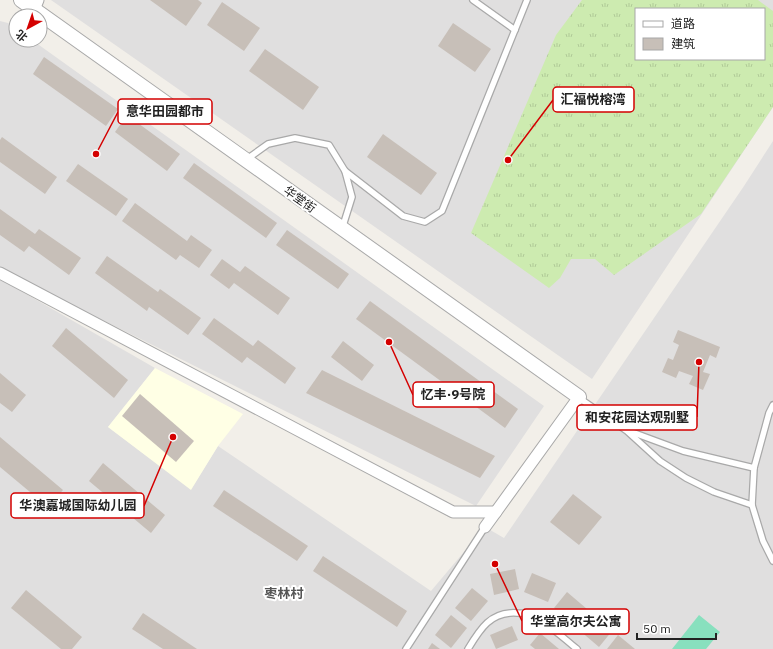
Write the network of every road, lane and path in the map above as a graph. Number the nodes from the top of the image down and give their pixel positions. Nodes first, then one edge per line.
1 (21, 0) edge
2 (473, 0) edge
3 (527, 0) edge
4 (36, 5) edge
5 (515, 30) junction
6 (246, 160) junction
7 (345, 171) junction
8 (342, 229) junction
9 (0, 273) edge
10 (579, 398) junction
11 (773, 405) edge
12 (627, 431) junction
13 (754, 468) junction
14 (752, 505) junction
15 (496, 512) junction
16 (485, 527) joint
17 (773, 561) edge
18 (406, 649) edge
19 (468, 649) edge
20 (577, 649) edge

1 - 4 street, 华堂街
2 - 5 lane
3 - 5 lane
4 - 6 street, 华堂街
5 - 7 lane
6 - 7 lane
6 - 8 street, 华堂街
7 - 8 lane
8 - 10 street, 华堂街
9 - 15 street
10 - 12 lane
10 - 15 street
11 - 13 lane
12 - 13 lane
12 - 14 lane
13 - 14 lane
14 - 17 lane
15 - 16 street
16 - 18 lane
19 - 20 lane

